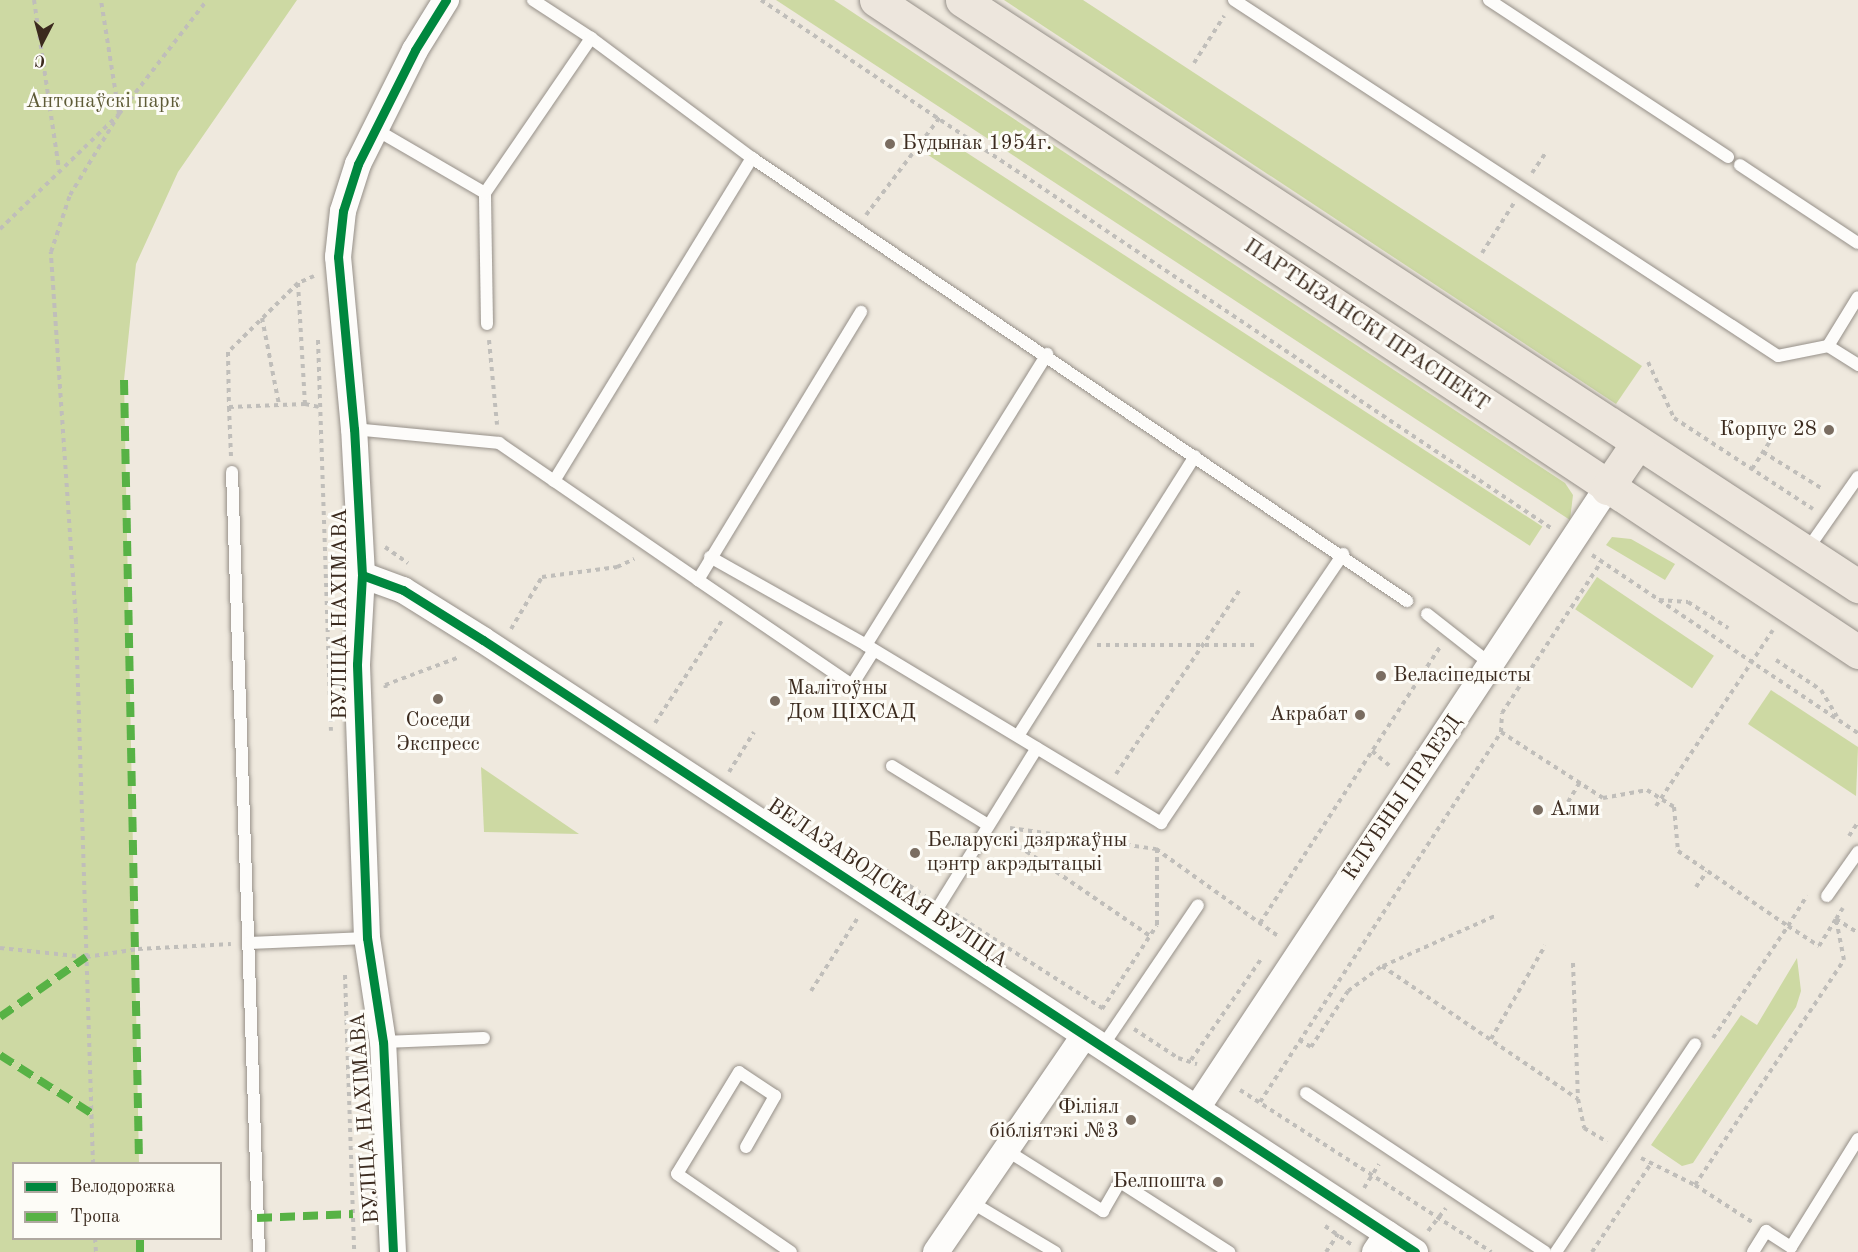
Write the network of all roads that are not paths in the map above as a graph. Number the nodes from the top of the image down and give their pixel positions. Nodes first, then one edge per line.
1 (446, 0) edge
2 (532, 0) edge
3 (876, 0) edge
4 (962, 0) edge
5 (1234, 0) edge
6 (1489, 0) edge
7 (591, 38) junction
8 (375, 129) junction
9 (1728, 157) dead end
10 (752, 158) junction
11 (1740, 165) dead end
12 (485, 193) junction
13 (1858, 243) edge
14 (1353, 258) junction
15 (1321, 296) junction
16 (1858, 297) edge
17 (861, 312) dead end
18 (487, 324) road end
19 (1828, 346) junction
20 (1047, 354) junction
21 (1858, 365) edge
22 (354, 429) junction
23 (1638, 442) junction
24 (1196, 456) junction
25 (232, 472) dead end
26 (1858, 477) edge
27 (554, 481) junction
28 (1607, 488) junction
29 (1806, 552) junction
30 (1343, 554) junction
31 (710, 557) junction
32 (362, 575) junction
33 (698, 580) junction
34 (1858, 586) edge
35 (1407, 601) dead end
36 (1427, 614) dead end
37 (870, 647) junction
38 (1858, 652) edge
39 (1492, 665) junction
40 (1018, 736) junction
41 (1037, 748) junction
42 (892, 766) dead end
43 (988, 825) junction
44 (1858, 852) edge
45 (1827, 896) dead end
46 (1198, 905) dead end
47 (924, 930) junction
48 (366, 938) junction
49 (249, 943) junction
50 (484, 1038) dead end
51 (1093, 1041) junction
52 (383, 1042) junction
53 (1695, 1044) dead end
54 (1306, 1093) dead end
55 (1197, 1108) junction
56 (1858, 1139) edge
57 (746, 1147) dead end
58 (1006, 1150) junction
59 (971, 1202) junction
60 (1381, 1243) edge
61 (259, 1252) edge
62 (393, 1252) edge
63 (791, 1252) edge
64 (936, 1252) edge
65 (1055, 1252) edge
66 (1229, 1252) edge
67 (1414, 1252) edge
68 (1545, 1252) edge
69 (1556, 1252) edge
70 (1753, 1252) edge

1 - 8 street, ВУЛІЦА НАХІМАВА
2 - 7 lane
3 - 15 main road, ПАРТЫЗАНСКІ ПРАСПЕКТ
4 - 14 main road
5 - 19 lane
6 - 9 lane
7 - 10 lane
7 - 12 lane
8 - 12 lane
8 - 22 street, ВУЛІЦА НАХІМАВА
10 - 20 lane
10 - 27 lane
11 - 13 lane
12 - 18 lane
14 - 15 main road
14 - 23 main road
15 - 28 main road, ПАРТЫЗАНСКІ ПРАСПЕКТ
16 - 19 lane
17 - 31 lane
19 - 21 lane
20 - 24 lane
20 - 37 lane
22 - 27 lane
22 - 32 street, ВУЛІЦА НАХІМАВА
23 - 28 main road
23 - 29 main road
24 - 30 lane
24 - 40 lane
25 - 49 lane
26 - 29 lane
27 - 33 lane
28 - 38 main road, ПАРТЫЗАНСКІ ПРАСПЕКТ
28 - 39 street, КЛУБНЫ ПРАЕЗД
29 - 34 main road
30 - 35 lane
30 - 41 lane
31 - 33 lane
31 - 37 lane
32 - 47 street, ВЕЛАЗАВОДСКАЯ ВУЛІЦА
32 - 48 street, ВУЛІЦА НАХІМАВА
33 - 37 lane
36 - 39 lane
37 - 40 lane
39 - 55 street, КЛУБНЫ ПРАЕЗД
40 - 41 lane
41 - 43 lane
42 - 43 lane
43 - 47 lane
44 - 45 lane
46 - 51 lane
47 - 51 street, ВЕЛАЗАВОДСКАЯ ВУЛІЦА
48 - 49 lane
48 - 52 street, ВУЛІЦА НАХІМАВА
49 - 61 lane
50 - 52 lane
51 - 55 street, ВЕЛАЗАВОДСКАЯ ВУЛІЦА
51 - 58 street
52 - 62 street, ВУЛІЦА НАХІМАВА
53 - 69 lane
54 - 68 lane
55 - 60 street, ВЕЛАЗАВОДСКАЯ ВУЛІЦА
56 - 70 lane
57 - 63 lane
58 - 59 street
58 - 66 lane
59 - 64 street
59 - 65 lane
60 - 67 street, ВЕЛАЗАВОДСКАЯ ВУЛІЦА

